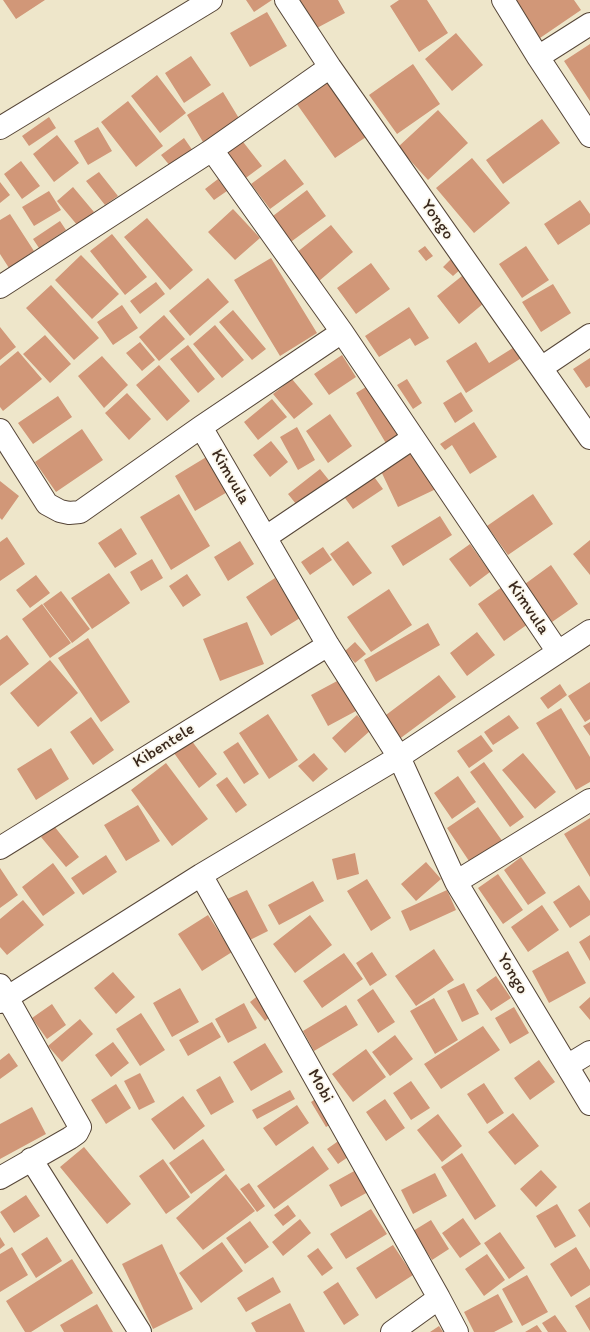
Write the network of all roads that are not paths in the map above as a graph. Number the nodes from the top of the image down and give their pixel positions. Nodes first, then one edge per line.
1 (211, 0) edge
2 (286, 0) edge
3 (504, 0) edge
4 (590, 24) edge
5 (538, 57) junction
6 (330, 67) junction
7 (0, 128) edge
8 (590, 136) edge
9 (212, 150) junction
10 (0, 287) edge
11 (342, 332) junction
12 (590, 335) edge
13 (541, 368) junction
14 (201, 427) junction
15 (0, 430) edge
16 (414, 438) junction
17 (590, 438) edge
18 (266, 537) junction
19 (590, 631) edge
20 (328, 644) junction
21 (558, 652) junction
22 (399, 758) junction
23 (590, 800) edge
24 (0, 848) edge
25 (201, 875) junction
26 (456, 882) junction
27 (3, 995) edge
28 (590, 1052) edge
29 (567, 1066) junction
30 (590, 1104) edge
31 (31, 1160) junction
32 (0, 1178) edge
33 (439, 1298) junction
34 (140, 1332) edge
35 (392, 1332) edge
36 (457, 1332) edge

1 - 7 street
2 - 6 street, Yongo
3 - 5 street
4 - 5 street
5 - 8 street
6 - 9 street
6 - 13 street, Yongo
9 - 10 street
9 - 11 street, Kimvula
11 - 14 street
11 - 16 street, Kimvula
12 - 13 street
13 - 17 street, Yongo
14 - 15 street
14 - 18 street, Kimvula
16 - 18 street
16 - 21 street, Kimvula
18 - 20 street, Kimvula
19 - 21 street
20 - 22 street, Kimvula
20 - 24 street, Kibentele
21 - 22 street
22 - 25 street
22 - 26 street, Yongo
23 - 26 street
25 - 27 street
25 - 33 street, Mobi
26 - 29 street, Yongo
27 - 31 street
28 - 29 street
29 - 30 street, Yongo
31 - 32 street
31 - 34 street
33 - 35 street
33 - 36 street, Mobi

